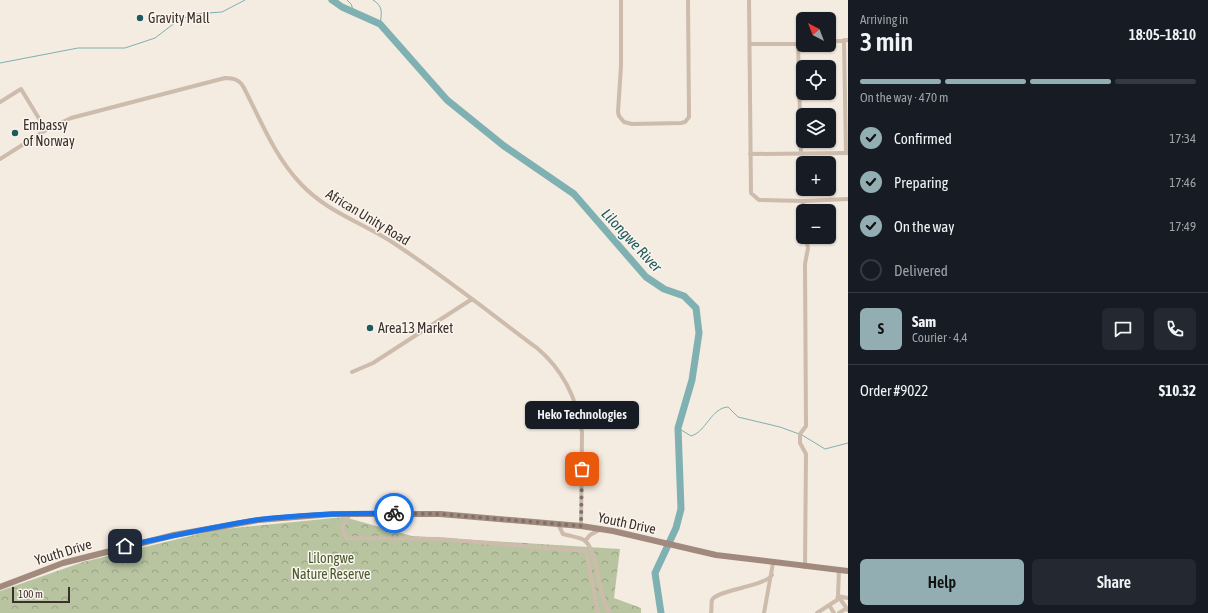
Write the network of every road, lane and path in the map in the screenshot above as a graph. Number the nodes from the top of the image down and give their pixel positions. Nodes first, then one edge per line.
1 (621, 0) edge
2 (688, 0) edge
3 (749, 0) edge
4 (846, 40) edge
5 (836, 41) edge
6 (750, 44) junction
7 (796, 44) edge
8 (801, 52) edge
9 (0, 102) edge
10 (46, 130) junction
11 (847, 153) edge
12 (750, 154) junction
13 (801, 154) junction
14 (0, 159) edge
15 (848, 199) edge
16 (803, 201) junction
17 (803, 204) edge
18 (809, 244) edge
19 (472, 299) junction
20 (352, 372) dead end
21 (350, 514) junction
22 (558, 524) junction
23 (581, 526) junction
24 (602, 529) junction
25 (586, 541) junction
26 (773, 563) junction
27 (805, 567) junction
28 (838, 570) junction
29 (848, 571) edge
30 (772, 575) junction
31 (0, 587) edge
32 (838, 596) junction
33 (848, 598) edge
34 (829, 605) junction
35 (848, 609) edge
36 (766, 612) edge
37 (598, 613) edge
38 (610, 613) edge
39 (711, 613) edge
40 (817, 613) edge
41 (834, 613) edge
42 (840, 613) edge

1 - 2 street
3 - 6 street
4 - 5 street
4 - 11 street
6 - 7 street
6 - 12 street
8 - 13 street
9 - 10 street
10 - 14 street, African Unity Road
10 - 19 street, African Unity Road
11 - 13 street
12 - 13 street
12 - 16 street
15 - 16 street
16 - 17 street
18 - 27 street
19 - 20 street
19 - 23 street, African Unity Road
21 - 22 street, Youth Drive
21 - 31 street, Youth Drive
21 - 37 street
22 - 23 street, Youth Drive
22 - 25 street
23 - 24 street, Youth Drive
24 - 25 street
24 - 26 street, Youth Drive
25 - 38 street
26 - 27 street, Youth Drive
26 - 30 street
27 - 28 street, Youth Drive
28 - 29 street, Youth Drive
28 - 32 street
30 - 36 street
30 - 39 street
32 - 33 street
32 - 34 street
32 - 35 street
34 - 40 street
34 - 41 street
35 - 42 street

